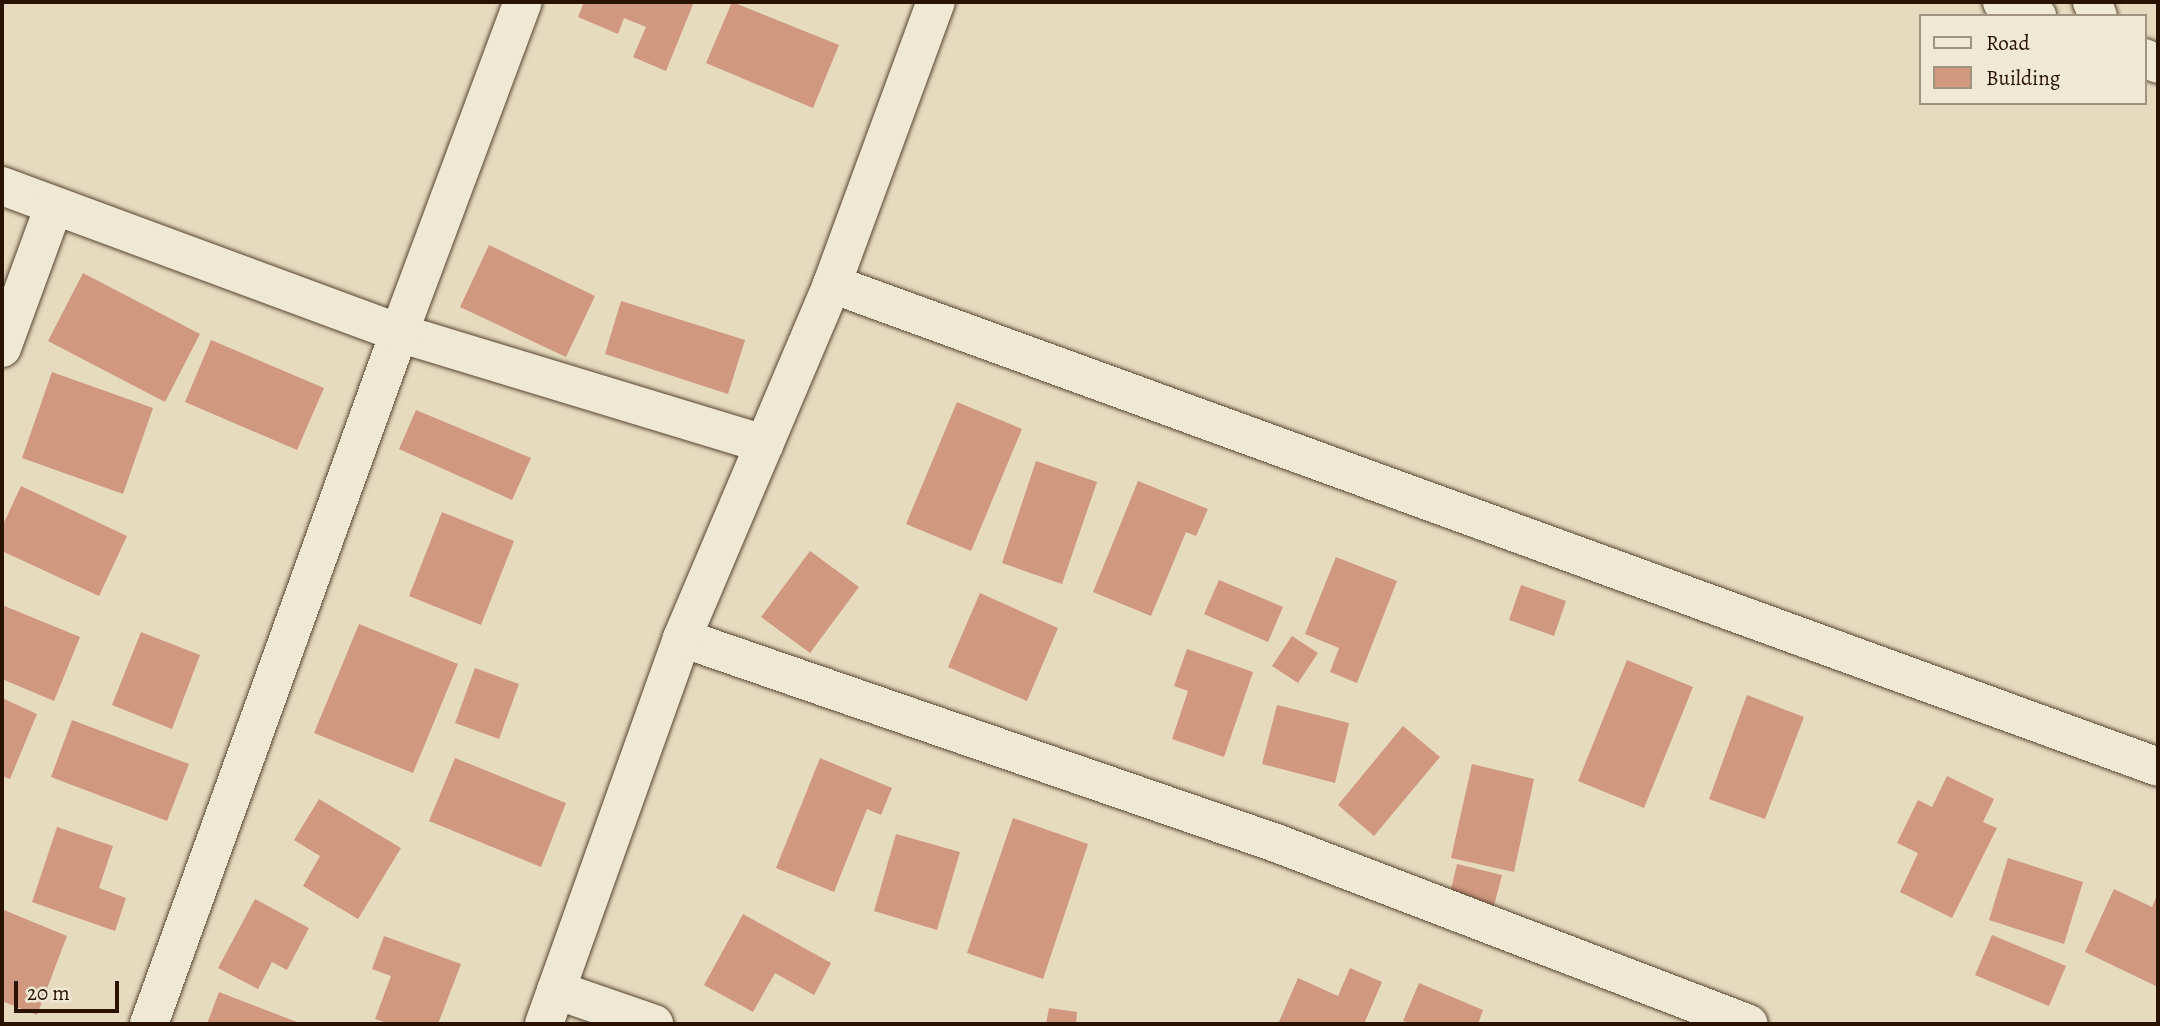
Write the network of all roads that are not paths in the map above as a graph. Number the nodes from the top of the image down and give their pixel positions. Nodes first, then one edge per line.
1 (523, 2) edge
2 (936, 2) edge
3 (2002, 2) edge
4 (2032, 14) edge
5 (2, 187) edge
6 (54, 206) junction
7 (832, 284) junction
8 (399, 332) junction
9 (2, 348) edge
10 (764, 444) junction
11 (682, 638) junction
12 (2158, 767) edge
13 (550, 1007) edge
14 (149, 1024) edge
15 (654, 1024) edge
16 (1749, 1024) edge

1 - 8 street
2 - 7 street
3 - 4 street
5 - 6 street
6 - 8 street
6 - 9 street
7 - 10 street
7 - 12 street
8 - 10 street
8 - 14 street
10 - 11 street
11 - 13 street
11 - 16 street
13 - 15 street

